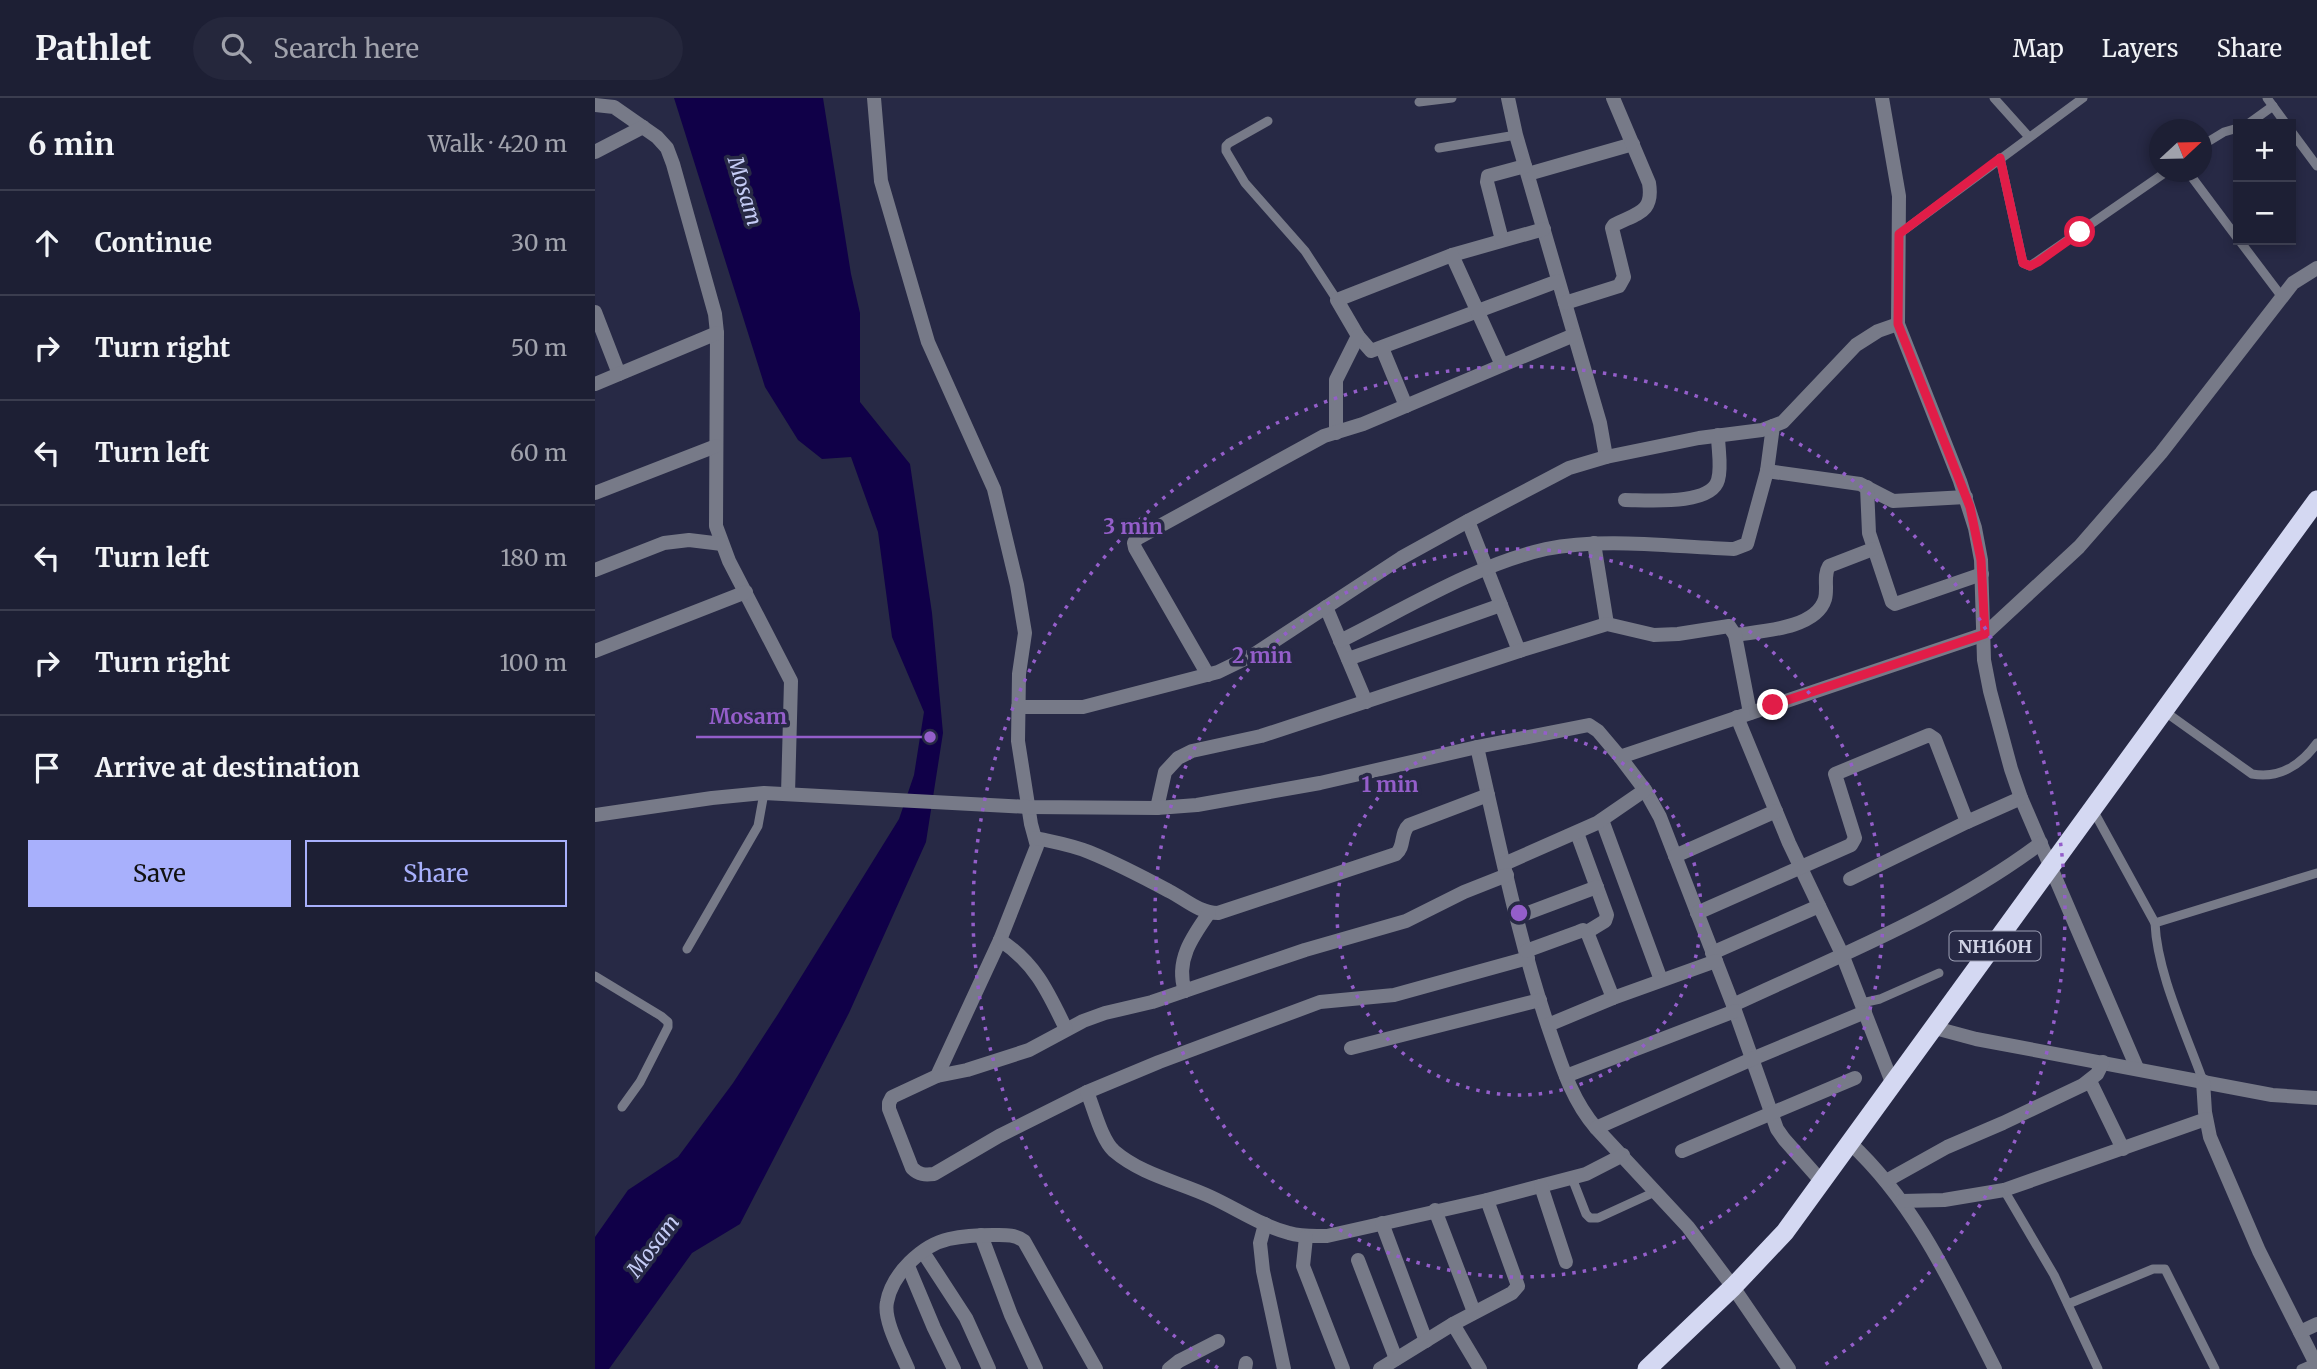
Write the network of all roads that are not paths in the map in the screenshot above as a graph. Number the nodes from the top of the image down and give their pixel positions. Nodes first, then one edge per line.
1 (874, 98) edge
2 (1452, 98) edge
3 (1508, 98) edge
4 (1613, 98) edge
5 (1882, 98) edge
6 (1994, 98) edge
7 (2083, 98) edge
8 (2270, 102) edge
9 (1419, 103) dead end
10 (595, 105) edge
11 (2253, 119) edge
12 (2282, 119) edge
13 (1268, 121) dead end
14 (643, 127) junction
15 (2233, 129) edge
16 (1516, 135) junction
17 (2029, 137) junction
18 (2296, 138) edge
19 (2212, 139) edge
20 (1633, 144) junction
21 (1439, 148) dead end
22 (595, 152) edge
23 (2000, 158) junction
24 (2317, 166) edge
25 (1526, 170) junction
26 (2151, 182) edge
27 (2195, 182) edge
28 (1544, 229) junction
29 (2233, 231) edge
30 (1899, 234) junction
31 (1502, 240) junction
32 (2243, 245) edge
33 (1452, 254) junction
34 (2317, 268) edge
35 (1558, 281) junction
36 (2282, 297) junction
37 (1337, 300) junction
38 (1565, 303) junction
39 (595, 312) edge
40 (1478, 312) junction
41 (1898, 324) junction
42 (717, 334) junction
43 (1574, 335) junction
44 (1358, 336) junction
45 (1382, 348) junction
46 (1502, 365) junction
47 (619, 374) junction
48 (595, 384) edge
49 (1406, 406) junction
50 (1773, 426) junction
51 (1336, 433) junction
52 (1718, 435) junction
53 (716, 446) junction
54 (1606, 457) junction
55 (1767, 471) junction
56 (1867, 487) junction
57 (595, 493) edge
58 (1966, 497) junction
59 (1625, 500) dead end
60 (2317, 500) edge
61 (1468, 521) junction
62 (1594, 543) junction
63 (722, 544) junction
64 (1873, 549) junction
65 (1487, 569) junction
66 (595, 570) edge
67 (1982, 575) junction
68 (746, 593) junction
69 (1501, 605) junction
70 (1326, 607) junction
71 (1607, 624) junction
72 (1985, 634) junction
73 (1735, 635) junction
74 (1340, 641) junction
75 (595, 651) edge
76 (1519, 651) junction
77 (1348, 659) junction
78 (1208, 675) junction
79 (1366, 702) junction
80 (1019, 707) junction
81 (2164, 711) junction
82 (1743, 715) junction
83 (2317, 743) edge
84 (1477, 747) junction
85 (1620, 757) junction
86 (1645, 790) junction
87 (764, 793) junction
88 (788, 794) junction
89 (1488, 795) junction
90 (2021, 798) junction
91 (1028, 807) junction
92 (1157, 808) junction
93 (2093, 810) junction
94 (1776, 811) junction
95 (595, 814) edge
96 (1602, 820) junction
97 (1967, 822) junction
98 (1577, 833) junction
99 (1036, 838) junction
100 (2041, 843) junction
101 (1675, 856) junction
102 (1801, 867) junction
103 (2052, 867) junction
104 (1506, 869) junction
105 (2317, 873) edge
106 (1850, 878) dead end
107 (1597, 887) junction
108 (1819, 906) junction
109 (1209, 913) junction
110 (1697, 913) junction
111 (1517, 918) junction
112 (2155, 923) junction
113 (1587, 932) junction
114 (1000, 940) junction
115 (687, 949) dead end
116 (1527, 954) junction
117 (1842, 954) junction
118 (1714, 957) junction
119 (1939, 973) dead end
120 (595, 976) edge
121 (1661, 980) junction
122 (1185, 991) junction
123 (1613, 998) junction
124 (1539, 1000) junction
125 (1734, 1008) junction
126 (1863, 1008) junction
127 (1548, 1025) junction
128 (1935, 1028) junction
129 (1066, 1029) junction
130 (1351, 1048) dead end
131 (1752, 1059) junction
132 (2103, 1062) junction
133 (2137, 1068) junction
134 (937, 1076) junction
135 (1566, 1076) junction
136 (1855, 1077) dead end
137 (2090, 1081) junction
138 (2203, 1081) junction
139 (1893, 1085) junction
140 (1087, 1092) junction
141 (2317, 1098) edge
142 (622, 1107) dead end
143 (1770, 1114) junction
144 (2206, 1119) junction
145 (1596, 1128) junction
146 (1850, 1143) junction
147 (2123, 1149) junction
148 (1682, 1151) dead end
149 (1623, 1155) junction
150 (1572, 1178) junction
151 (1887, 1181) junction
152 (1822, 1182) junction
153 (1541, 1186) junction
154 (2004, 1190) junction
155 (1657, 1191) junction
156 (1487, 1200) junction
157 (1902, 1201) junction
158 (1435, 1210) junction
159 (1382, 1223) junction
160 (1265, 1224) junction
161 (981, 1235) junction
162 (1306, 1237) junction
163 (923, 1252) junction
164 (1358, 1260) dead end
165 (1566, 1262) dead end
166 (908, 1265) junction
167 (1733, 1287) junction
168 (2068, 1304) junction
169 (1474, 1312) junction
170 (1453, 1324) junction
171 (2317, 1324) edge
172 (2300, 1332) junction
173 (1426, 1341) junction
174 (1218, 1342) dead end
175 (1396, 1359) junction
176 (2316, 1364) edge
177 (908, 1369) edge
178 (954, 1369) edge
179 (989, 1369) edge
180 (1036, 1369) edge
181 (1096, 1369) edge
182 (1169, 1369) edge
183 (1284, 1369) edge
184 (1343, 1369) edge
185 (1380, 1369) edge
186 (1480, 1369) edge
187 (1647, 1369) edge
188 (1789, 1369) edge
189 (1995, 1369) edge
190 (2098, 1369) edge
191 (2215, 1369) edge
192 (2301, 1369) edge

1 - 80 street
2 - 9 lane
3 - 16 street
4 - 20 street
5 - 30 street
6 - 17 lane
7 - 17 lane
8 - 11 lane
8 - 12 lane
10 - 14 street
13 - 37 lane
14 - 22 street
14 - 42 street
15 - 19 lane
16 - 21 lane
16 - 25 street
17 - 23 lane
18 - 24 lane
20 - 25 street
20 - 38 street
23 - 26 lane
23 - 30 lane
25 - 28 street
25 - 31 street
27 - 29 lane
28 - 31 street
28 - 35 street
30 - 41 street
31 - 33 street
32 - 36 lane
33 - 37 street
33 - 40 street
34 - 36 street
35 - 38 street
35 - 40 street
36 - 72 street
37 - 44 street
38 - 43 street
39 - 47 street
40 - 45 street
40 - 46 street
41 - 50 street
41 - 58 street
42 - 47 street
42 - 53 street
43 - 46 street
43 - 54 street
44 - 45 street
44 - 51 street
45 - 49 street
46 - 49 street
47 - 48 street
49 - 51 street
50 - 52 street
50 - 55 street
51 - 78 street
52 - 54 street
52 - 59 street
53 - 57 street
53 - 63 street
54 - 61 street
55 - 56 street
55 - 62 street
56 - 58 street
56 - 64 street
58 - 67 street
60 - 81 highway, NH160H
61 - 65 street
61 - 70 street
62 - 65 street
62 - 71 street
63 - 66 street
63 - 68 street
64 - 67 street
64 - 73 street
65 - 69 street
65 - 74 street
67 - 72 street
68 - 75 street
68 - 88 street
69 - 76 street
69 - 77 street
70 - 74 street
70 - 78 street
71 - 73 street
71 - 76 street
72 - 82 street
72 - 90 street
73 - 82 street
74 - 77 street
76 - 79 street
77 - 79 street
78 - 80 street
79 - 92 street
80 - 91 street
81 - 83 lane
81 - 93 highway, NH160H
82 - 85 street
82 - 94 street
84 - 85 street
84 - 89 street
84 - 92 street
85 - 86 street
86 - 96 street
86 - 101 street
87 - 88 street
87 - 95 street
87 - 115 lane
88 - 91 street
89 - 104 street
89 - 109 street
90 - 97 street
90 - 100 street
91 - 92 street
91 - 99 street
93 - 103 highway, NH160H
93 - 112 lane
94 - 101 street
94 - 102 street
96 - 98 street
96 - 121 street
97 - 102 street
97 - 106 street
98 - 104 street
98 - 107 street
99 - 109 street
99 - 114 street
100 - 103 street
100 - 117 street
101 - 110 street
102 - 108 street
102 - 110 street
103 - 128 highway, NH160H
103 - 133 street
104 - 111 street
104 - 122 street
105 - 112 lane
107 - 111 street
107 - 113 street
108 - 117 street
108 - 118 street
109 - 122 street
110 - 118 street
111 - 116 street
112 - 138 lane
113 - 116 street
113 - 123 street
114 - 129 street
114 - 134 street
116 - 124 street
116 - 140 street
117 - 125 street
117 - 126 street
118 - 121 street
118 - 125 street
119 - 126 lane
120 - 142 lane
121 - 123 street
122 - 129 street
123 - 127 street
124 - 127 street
124 - 130 street
125 - 131 street
125 - 135 street
126 - 131 street
126 - 139 street
127 - 135 street
128 - 132 street
128 - 139 highway, NH160H
129 - 134 street
131 - 143 street
131 - 145 street
132 - 133 street
132 - 137 street
133 - 138 street
134 - 140 street
135 - 145 street
136 - 143 street
137 - 147 street
137 - 151 street
138 - 141 street
138 - 144 street
139 - 146 highway, NH160H
140 - 160 street
143 - 148 street
143 - 152 street
144 - 147 street
144 - 172 street
145 - 149 street
146 - 151 street
146 - 152 highway, NH160H
147 - 154 street
149 - 150 street
149 - 155 street
150 - 153 street
150 - 155 lane
151 - 157 street
152 - 167 highway, NH160H
153 - 156 street
153 - 165 street
154 - 157 street
154 - 168 lane
155 - 167 street
156 - 158 street
156 - 169 street
157 - 189 street
158 - 159 street
158 - 169 street
159 - 162 street
159 - 173 street
160 - 162 street
160 - 183 street
161 - 163 street
161 - 180 street
161 - 181 street
162 - 184 street
163 - 166 street
163 - 179 street
164 - 175 street
166 - 177 street
166 - 178 street
167 - 187 highway, NH160H
167 - 188 street
168 - 190 lane
168 - 191 lane
169 - 170 street
170 - 173 street
170 - 186 street
171 - 172 street
172 - 176 street
173 - 175 street
174 - 182 street
175 - 185 street
176 - 192 lane

